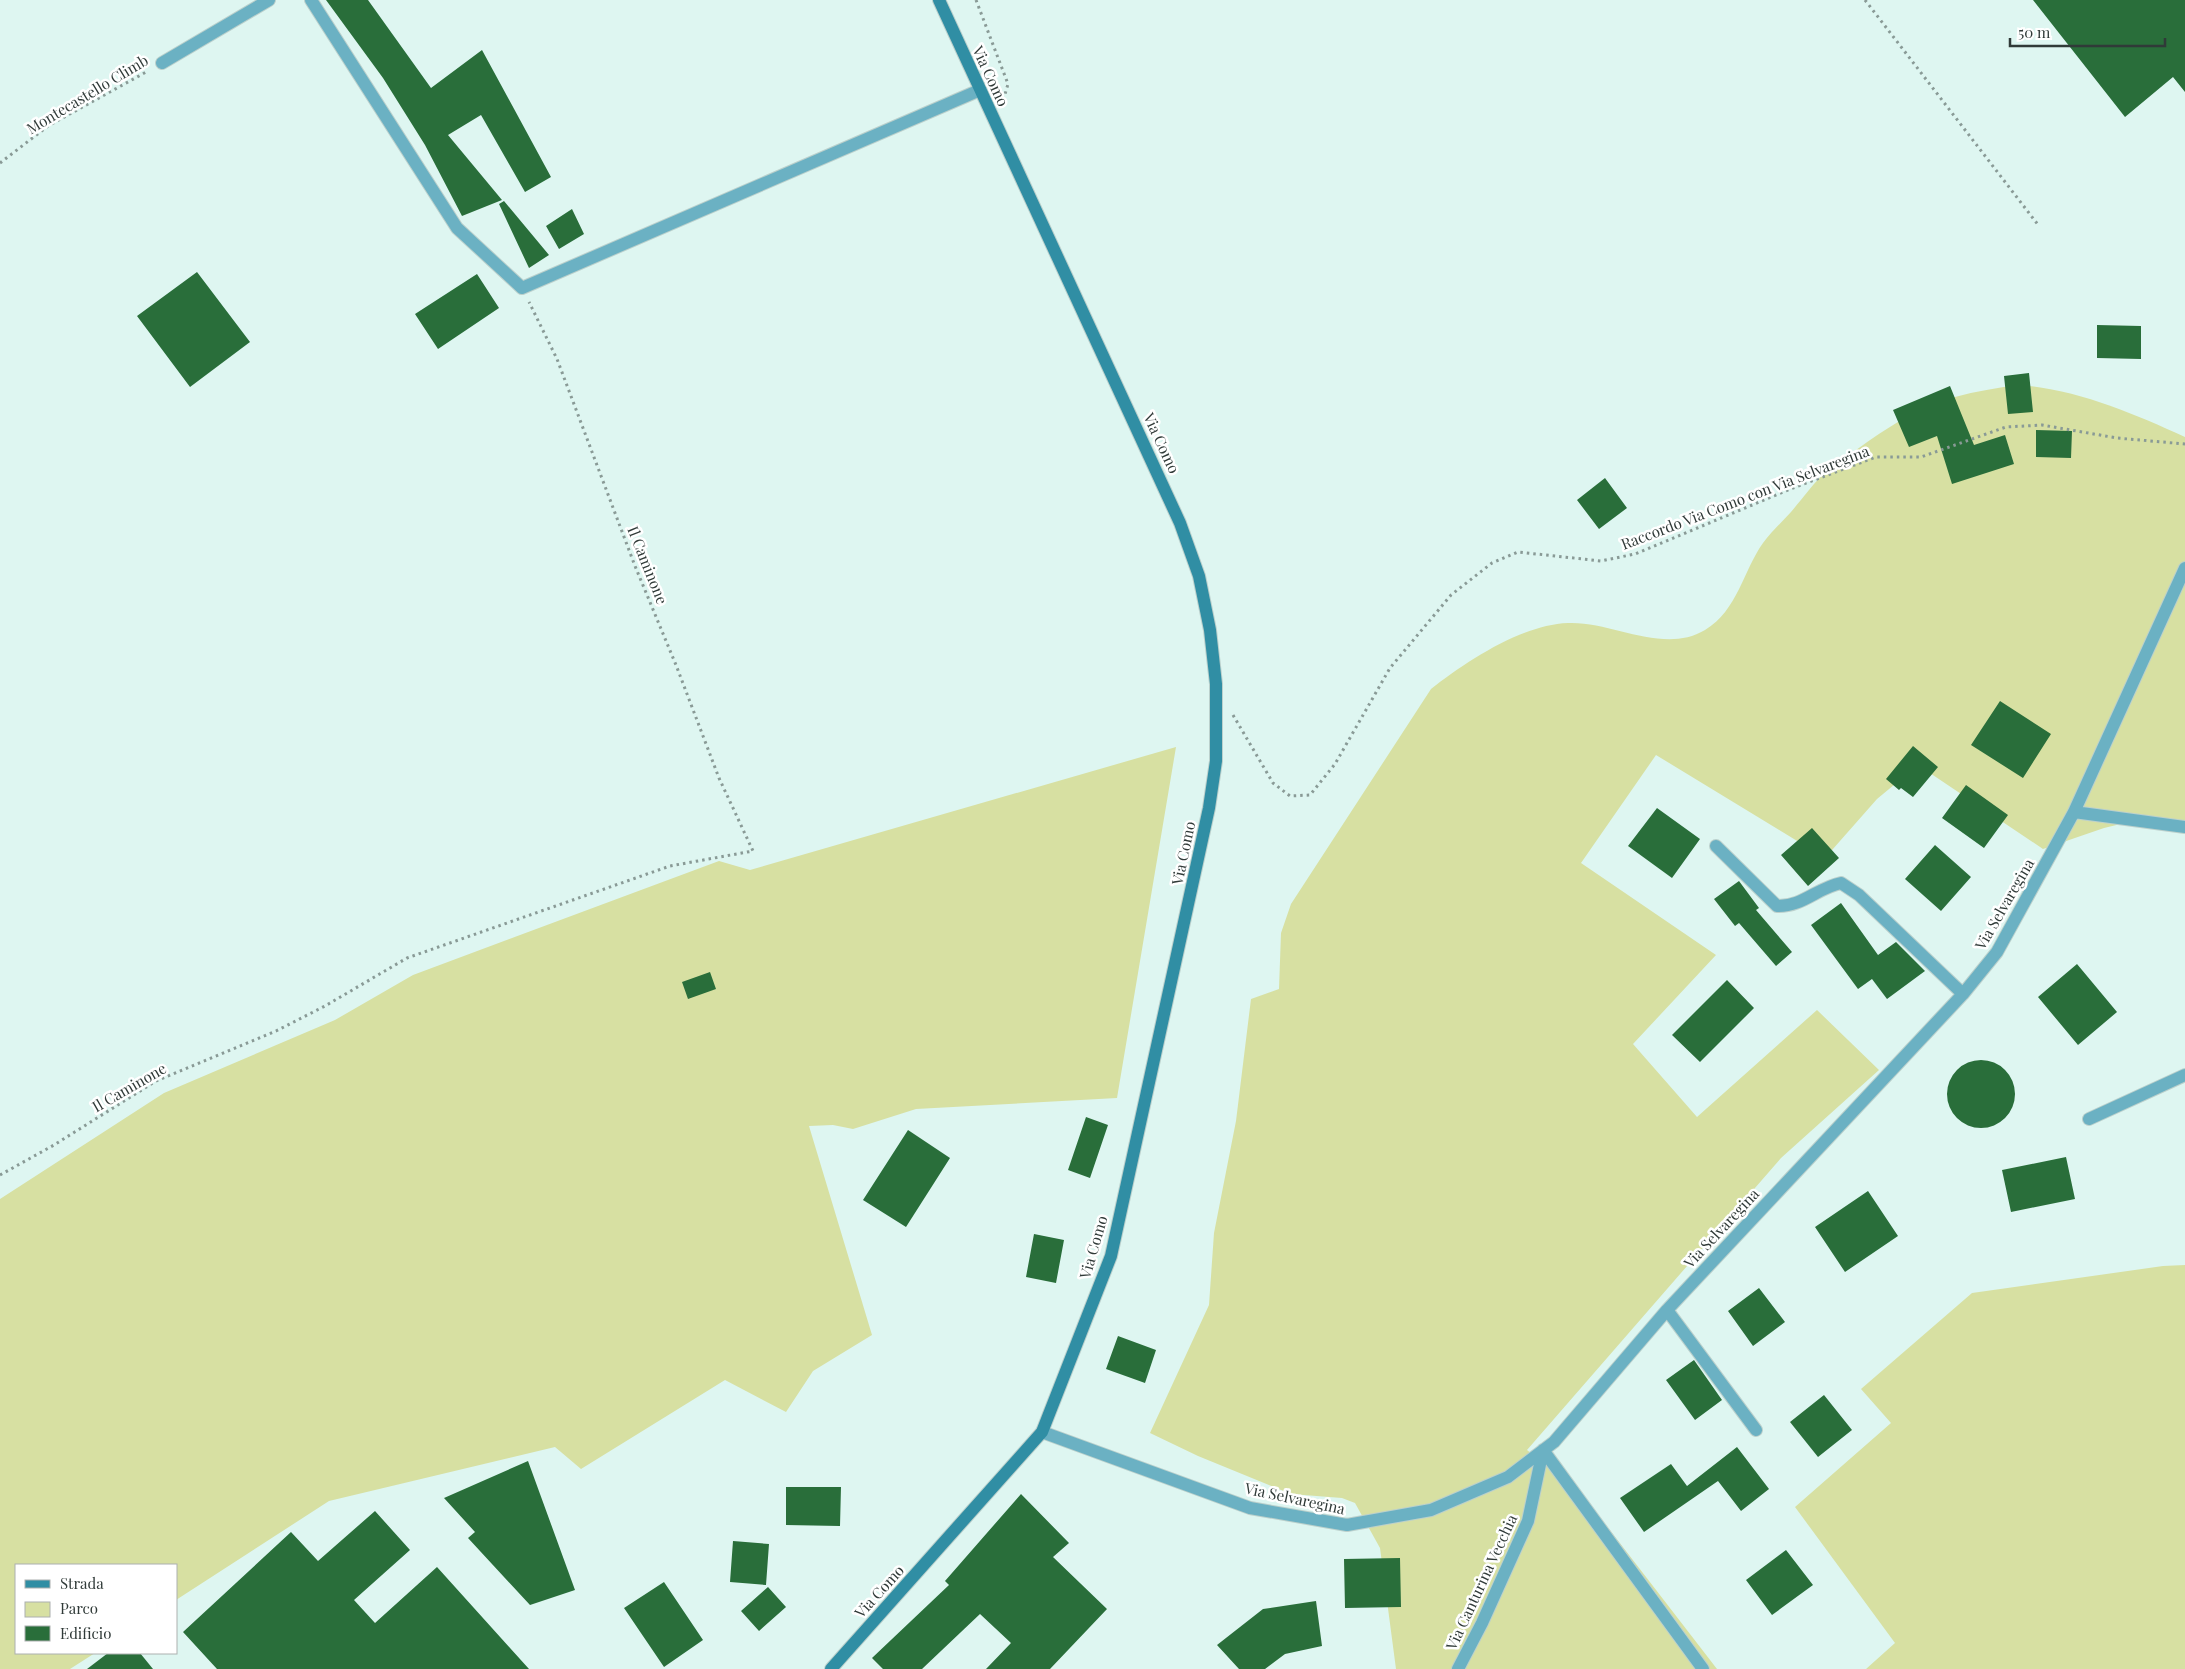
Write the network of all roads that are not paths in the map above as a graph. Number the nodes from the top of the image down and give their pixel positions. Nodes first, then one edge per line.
1 (269, 0) edge
2 (311, 0) edge
3 (939, 0) edge
4 (162, 63) road end
5 (980, 90) junction
6 (2185, 568) edge
7 (2074, 812) junction
8 (2185, 827) edge
9 (1716, 846) dead end
10 (1964, 994) junction
11 (2185, 1075) edge
12 (2089, 1119) dead end
13 (1666, 1310) junction
14 (1756, 1430) dead end
15 (1042, 1432) junction
16 (1543, 1450) junction
17 (830, 1669) edge
18 (1458, 1669) edge
19 (1703, 1669) edge

1 - 4 street
2 - 5 street
3 - 5 main road, Via Como
5 - 15 main road, Via Como
6 - 7 street, Via Selvaregina
7 - 8 street
7 - 10 street, Via Selvaregina
9 - 10 street
10 - 13 street, Via Selvaregina
11 - 12 street
13 - 14 street
13 - 16 street, Via Selvaregina
15 - 16 street, Via Selvaregina
15 - 17 main road, Via Como
16 - 18 street, Via Canturina Vecchia
16 - 19 street

